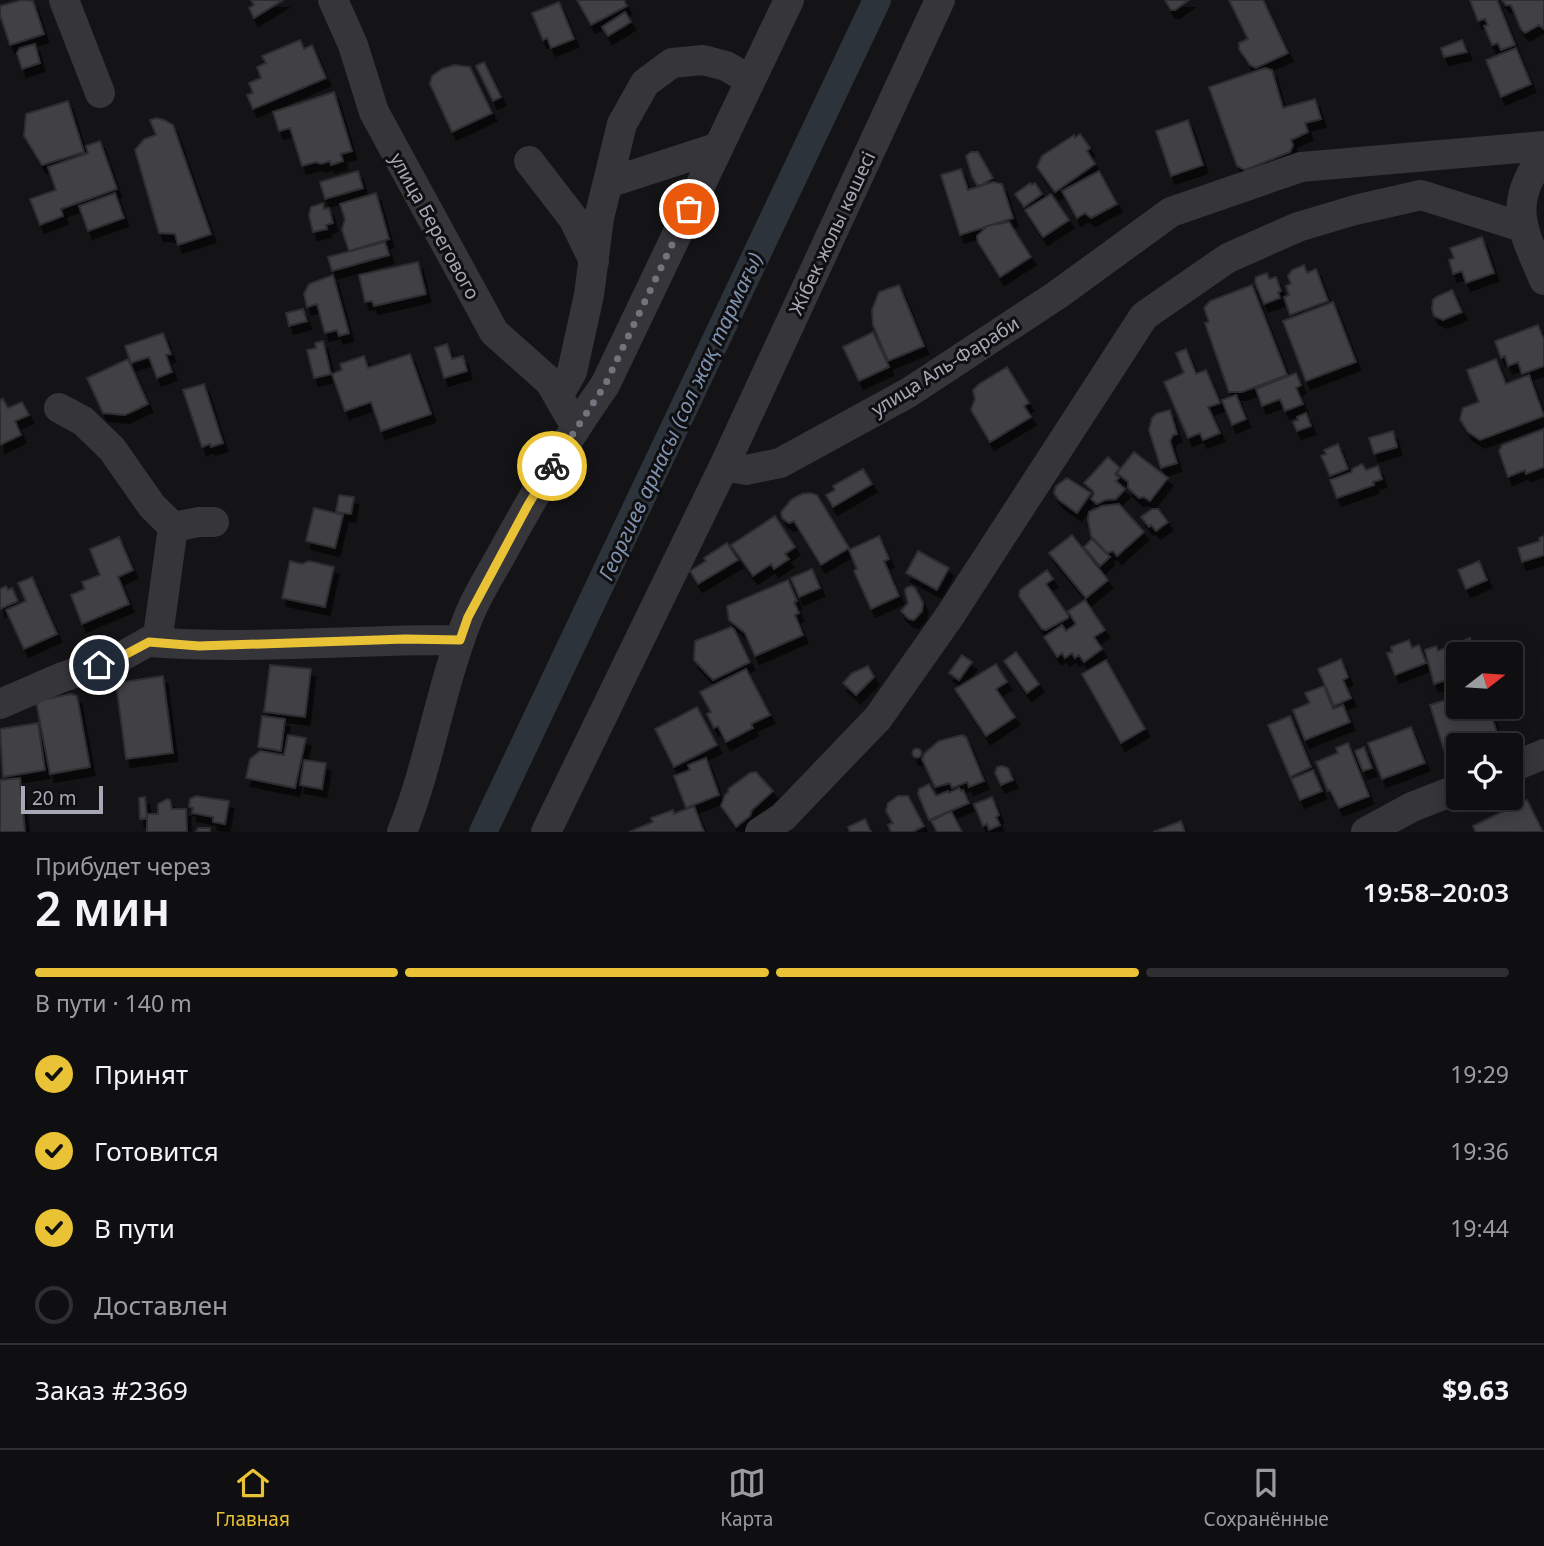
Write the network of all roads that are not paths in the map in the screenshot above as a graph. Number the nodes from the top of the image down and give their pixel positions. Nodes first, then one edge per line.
1 (64, 0) edge
2 (333, 0) edge
3 (789, 0) edge
4 (940, 0) edge
5 (750, 80) junction
6 (100, 93) dead end
7 (1544, 146) edge
8 (719, 147) junction
9 (1544, 155) edge
10 (528, 161) dead end
11 (608, 183) junction
12 (1522, 228) junction
13 (594, 261) junction
14 (1544, 280) edge
15 (558, 396) junction
16 (59, 408) dead end
17 (576, 427) junction
18 (724, 466) junction
19 (214, 522) dead end
20 (173, 527) junction
21 (460, 640) junction
22 (149, 642) junction
23 (0, 704) edge
24 (1544, 754) edge
25 (1523, 763) edge
26 (1446, 794) edge
27 (402, 832) edge
28 (546, 832) edge
29 (760, 832) edge
30 (1366, 832) edge

1 - 6 street
2 - 15 street, улица Берегового
3 - 5 street
4 - 18 street, Жібек жолы көшесі
5 - 8 street
5 - 11 street
7 - 18 street, улица Аль-Фараби
8 - 11 street
8 - 17 street
9 - 12 street
10 - 13 street
11 - 13 street
12 - 14 street
12 - 29 street
13 - 15 street
15 - 17 street, улица Берегового
16 - 20 street
17 - 21 street
18 - 28 street
19 - 20 street
20 - 22 street
21 - 22 street
21 - 27 street
22 - 23 street
24 - 25 street
26 - 30 street

